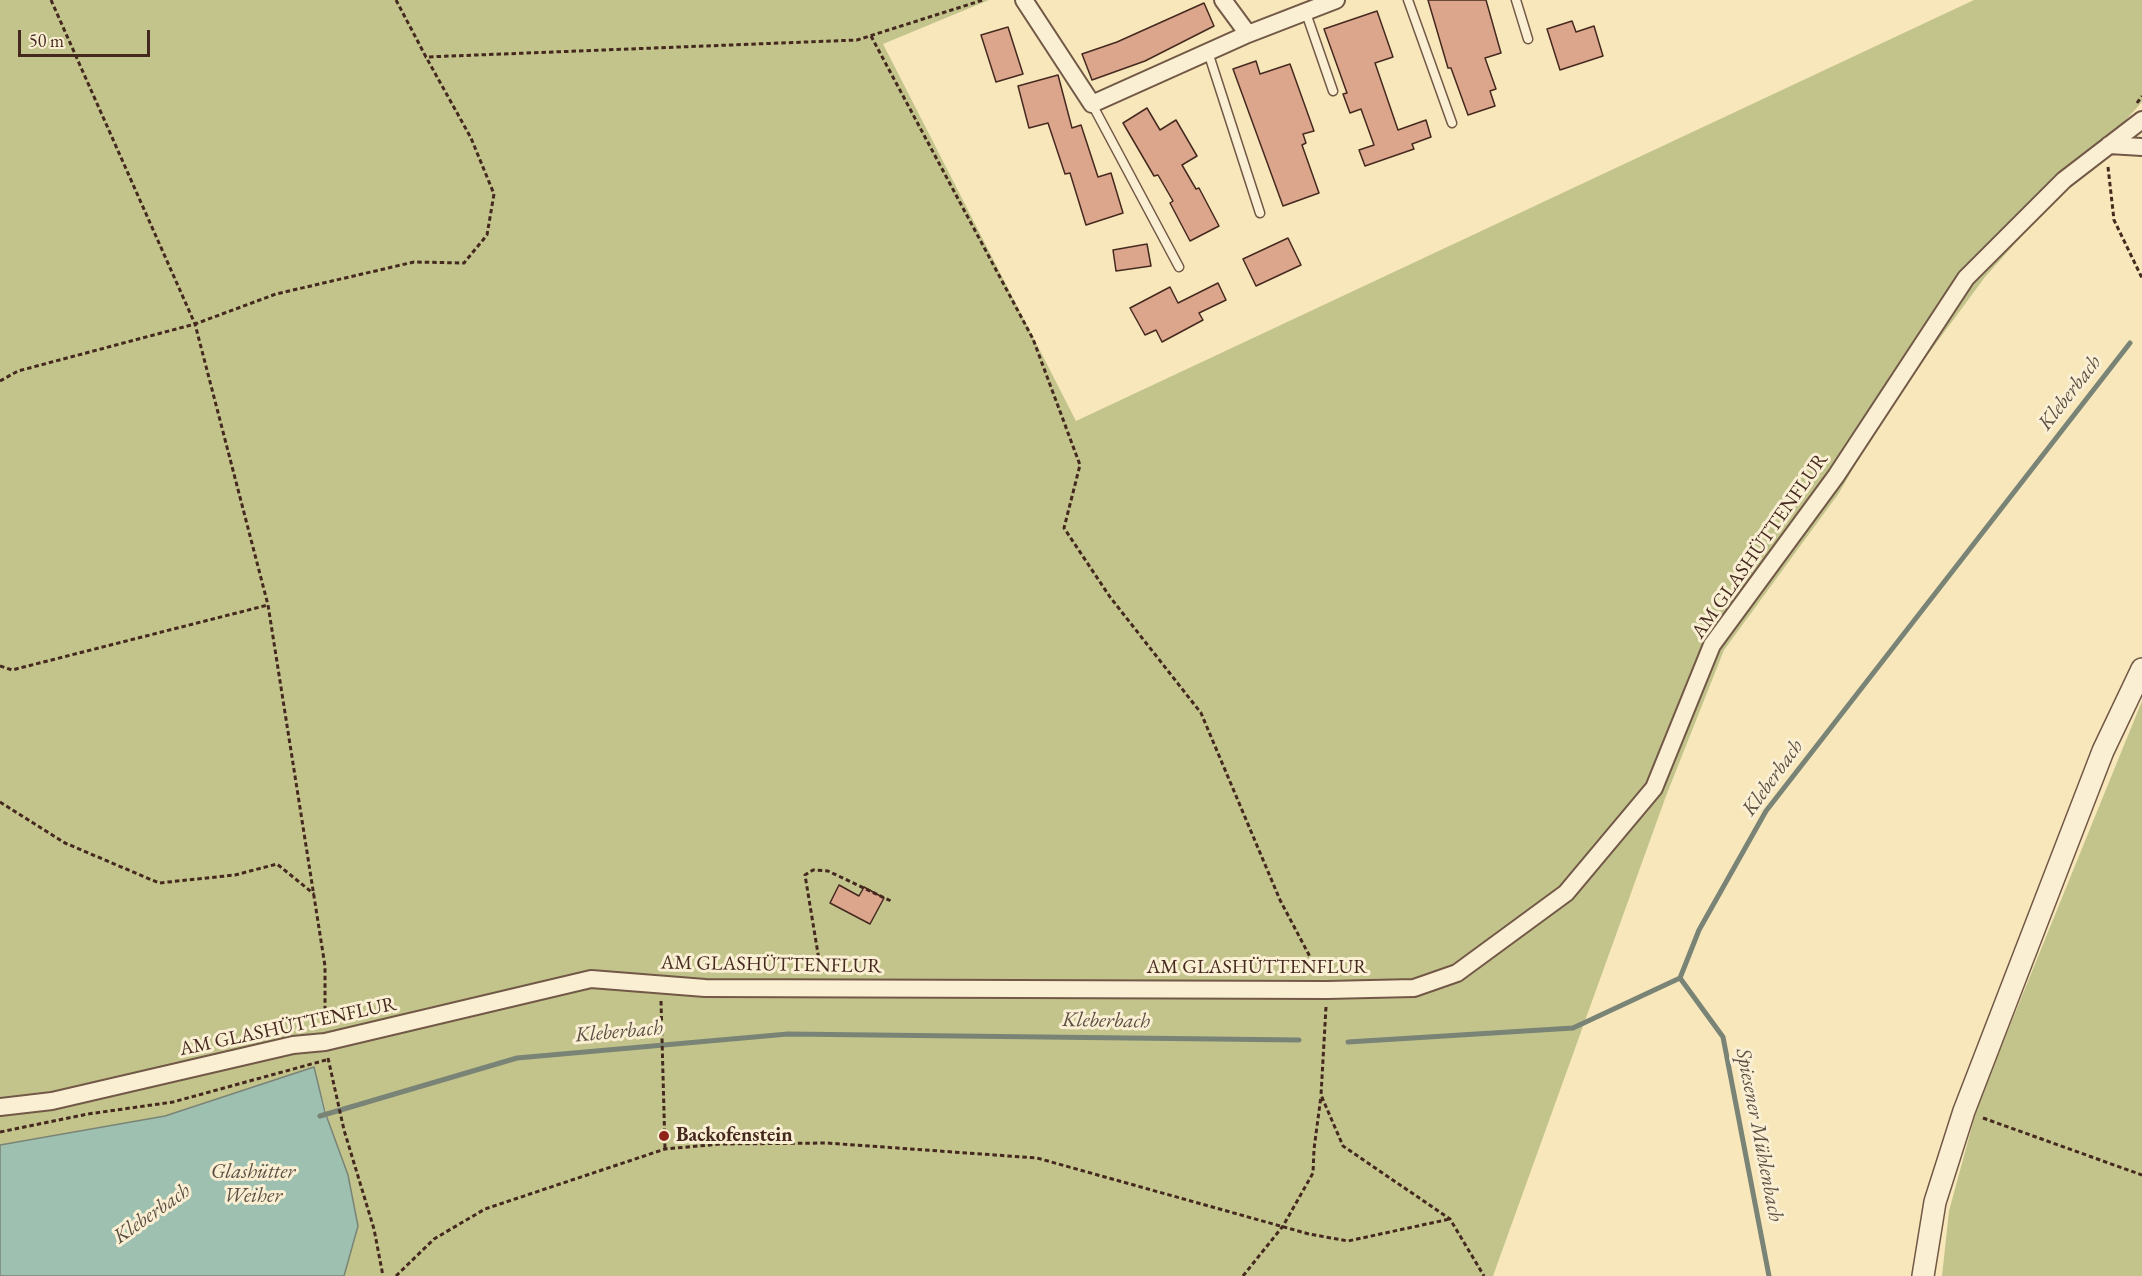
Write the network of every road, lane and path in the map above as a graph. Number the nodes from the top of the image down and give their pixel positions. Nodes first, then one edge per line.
1 (51, 0) edge
2 (396, 0) edge
3 (983, 0) edge
4 (1023, 0) edge
5 (1223, 0) edge
6 (1336, 0) edge
7 (1408, 0) edge
8 (1516, 0) edge
9 (1306, 13) junction
10 (1248, 34) junction
11 (871, 36) junction
12 (1528, 39) dead end
13 (1208, 52) junction
14 (426, 57) junction
15 (1333, 92) dead end
16 (1092, 104) junction
17 (2142, 120) edge
18 (1452, 123) dead end
19 (2109, 145) junction
20 (2142, 147) edge
21 (1260, 213) dead end
22 (1179, 267) dead end
23 (2142, 278) edge
24 (195, 324) junction
25 (0, 381) edge
26 (268, 605) junction
27 (0, 666) edge
28 (2142, 669) edge
29 (0, 802) edge
30 (314, 894) junction
31 (891, 901) dead end
32 (661, 983) junction
33 (824, 989) junction
34 (1327, 990) junction
35 (325, 1042) junction
36 (1321, 1095) junction
37 (0, 1107) edge
38 (1964, 1111) junction
39 (0, 1132) edge
40 (665, 1149) junction
41 (2142, 1175) edge
42 (1450, 1219) junction
43 (1283, 1226) junction
44 (383, 1276) edge
45 (396, 1276) edge
46 (1243, 1276) edge
47 (1485, 1276) edge
48 (1923, 1276) edge

1 - 24 path
2 - 14 path
3 - 11 path
4 - 16 street
5 - 10 street
6 - 9 street
7 - 18 lane
8 - 12 lane
9 - 10 street
9 - 15 lane
10 - 13 street
11 - 14 path
11 - 34 path
13 - 16 street
13 - 21 lane
14 - 24 path
16 - 22 lane
17 - 19 street, AM GLASHÜTTENFLUR
19 - 20 street
19 - 23 path
19 - 34 street, AM GLASHÜTTENFLUR
24 - 25 path
24 - 26 path
26 - 27 path
26 - 30 path
28 - 38 street
29 - 30 path
30 - 35 path
31 - 33 path
32 - 33 street, AM GLASHÜTTENFLUR
32 - 35 street, AM GLASHÜTTENFLUR
32 - 40 path
33 - 34 street, AM GLASHÜTTENFLUR
34 - 36 path
35 - 37 street, AM GLASHÜTTENFLUR
36 - 42 path
36 - 43 path
38 - 41 path
38 - 48 street
39 - 44 path
40 - 43 path
40 - 45 path
42 - 43 path
42 - 47 path
43 - 46 path

